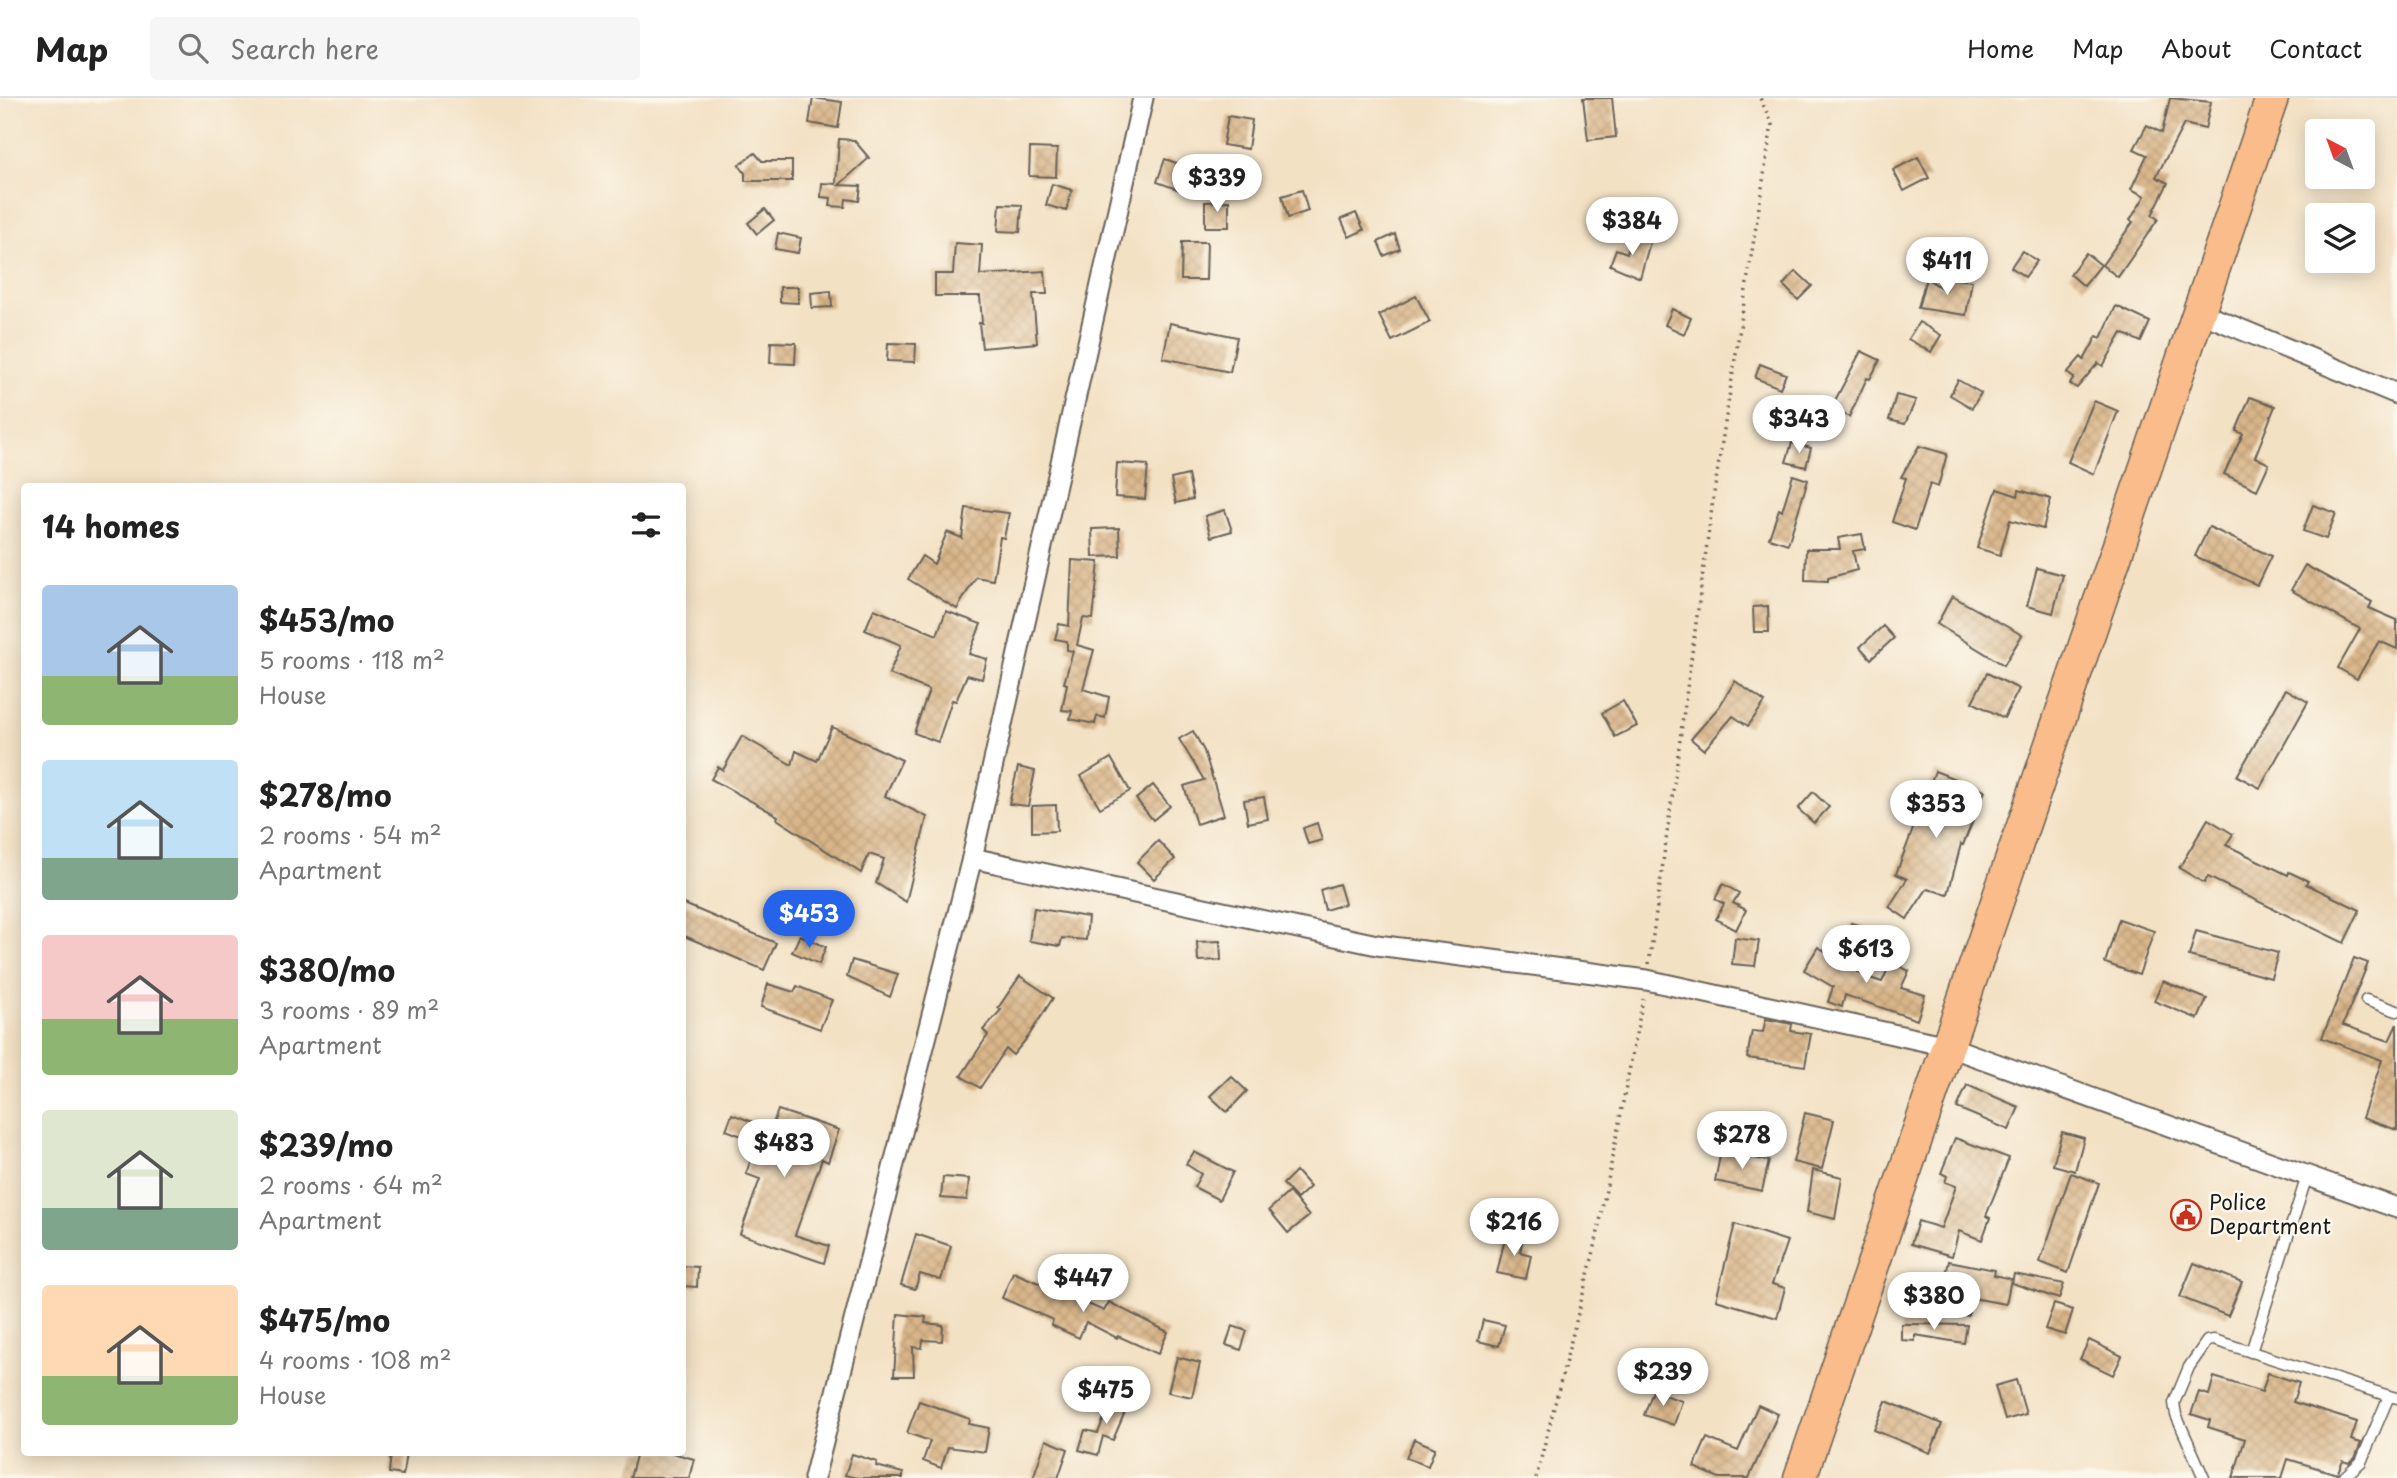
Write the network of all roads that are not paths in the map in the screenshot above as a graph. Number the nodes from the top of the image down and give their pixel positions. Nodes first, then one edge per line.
1 (1143, 98) edge
2 (2272, 98) edge
3 (2199, 312) junction
4 (2397, 394) edge
5 (972, 858) junction
6 (2366, 1000) dead end
7 (2397, 1011) edge
8 (1947, 1046) junction
9 (2307, 1175) junction
10 (2397, 1208) edge
11 (2251, 1352) junction
12 (2393, 1397) edge
13 (814, 1478) edge
14 (1800, 1478) edge
15 (2204, 1478) edge
16 (2343, 1478) edge

1 - 5 street
2 - 3 highway
3 - 4 street
3 - 8 highway
5 - 8 street
5 - 13 street
6 - 7 lane
8 - 9 street
8 - 14 highway
9 - 10 street
9 - 11 lane
11 - 12 lane
11 - 15 lane
12 - 16 lane

